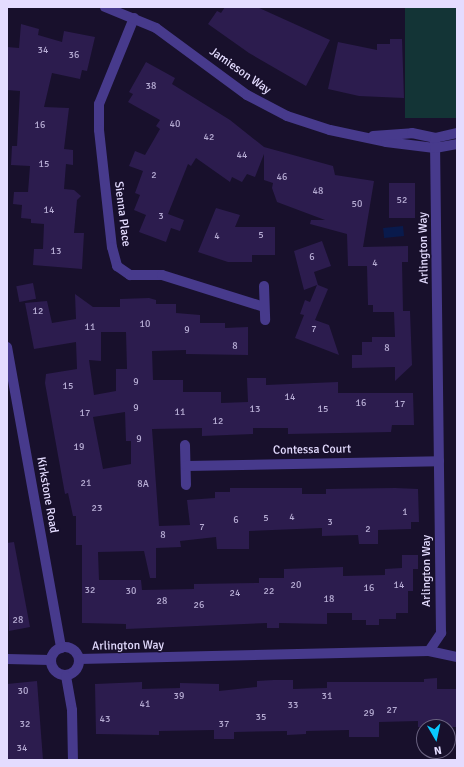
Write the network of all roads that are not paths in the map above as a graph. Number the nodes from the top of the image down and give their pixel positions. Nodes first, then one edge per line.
1 (105, 7) edge
2 (134, 18) junction
3 (457, 133) edge
4 (435, 143) junction
5 (457, 144) edge
6 (264, 286) dead end
7 (264, 307) junction
8 (265, 320) dead end
9 (7, 347) edge
10 (185, 445) dead end
11 (440, 461) junction
12 (186, 466) junction
13 (186, 485) dead end
14 (61, 648) junction
15 (429, 651) junction
16 (457, 657) edge
17 (7, 659) edge
18 (79, 659) junction
19 (50, 660) junction
20 (66, 676) junction
21 (73, 760) edge

1 - 2 street, Jamieson Way
2 - 4 street, Jamieson Way
2 - 7 street, Sienna Place
3 - 4 street, Jamieson Way
4 - 5 street, Jamieson Way
4 - 11 street, Arlington Way
6 - 7 street
7 - 8 street
9 - 14 street, Kirkstone Road
10 - 12 street
11 - 12 street, Contessa Court
11 - 15 street, Arlington Way
12 - 13 street
14 - 18 street
14 - 19 street
15 - 16 street
15 - 18 street, Arlington Way
17 - 19 street
18 - 20 street
19 - 20 street
20 - 21 street

